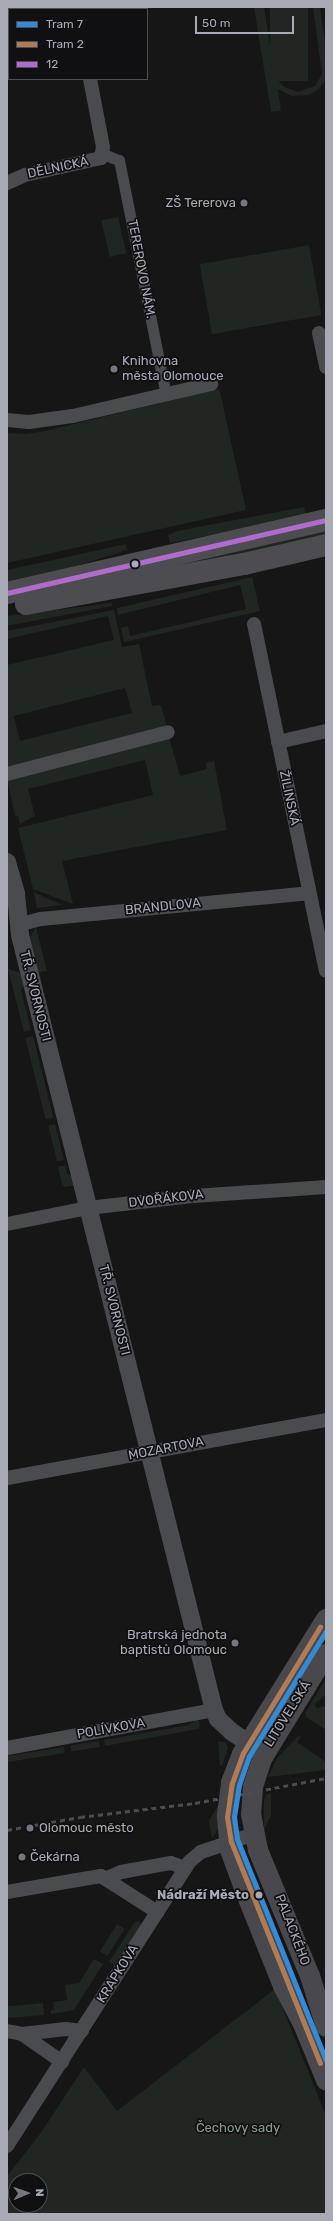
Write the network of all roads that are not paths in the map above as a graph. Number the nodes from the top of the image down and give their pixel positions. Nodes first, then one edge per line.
1 (90, 80) edge
2 (103, 154) junction
3 (7, 183) edge
4 (319, 333) dead end
5 (326, 367) edge
6 (211, 384) dead end
7 (166, 394) junction
8 (7, 420) edge
9 (326, 520) edge
10 (326, 545) edge
11 (7, 593) edge
12 (7, 608) edge
13 (254, 624) dead end
14 (326, 731) edge
15 (168, 732) dead end
16 (278, 742) junction
17 (7, 774) edge
18 (7, 862) edge
19 (309, 893) junction
20 (7, 896) edge
21 (18, 925) junction
22 (322, 938) edge
23 (326, 971) edge
24 (326, 1187) edge
25 (88, 1208) junction
26 (7, 1224) edge
27 (326, 1420) edge
28 (149, 1451) junction
29 (7, 1478) edge
30 (326, 1619) edge
31 (326, 1654) edge
32 (214, 1710) junction
33 (7, 1748) edge
34 (256, 1749) junction
35 (254, 1834) junction
36 (228, 1842) junction
37 (185, 1868) junction
38 (107, 1878) junction
39 (7, 1892) edge
40 (157, 1912) junction
41 (322, 1996) edge
42 (326, 2027) edge
43 (82, 2030) junction
44 (7, 2031) edge
45 (22, 2034) junction
46 (62, 2062) junction
47 (326, 2080) edge
48 (7, 2146) edge

1 - 2 street, DĚLNICKÁ
2 - 3 street, DĚLNICKÁ
2 - 7 street, TEREROVO NÁM.
4 - 5 street
6 - 7 street
7 - 8 street
9 - 11 main road
10 - 12 main road
13 - 16 street, ŽILINSKÁ
14 - 16 street
15 - 17 street
16 - 19 street, ŽILINSKÁ
18 - 21 street, TŘ. SVORNOSTI
19 - 21 street, BRANDLOVA
19 - 22 street, ŽILINSKÁ
20 - 21 street
21 - 25 street, TŘ. SVORNOSTI
22 - 23 street, ŽILINSKÁ
24 - 25 street, DVOŘÁKOVA
25 - 26 street, DVOŘÁKOVA
25 - 28 street, TŘ. SVORNOSTI
27 - 28 street, MOZARTOVA
28 - 29 street, MOZARTOVA
28 - 32 street, TŘ. SVORNOSTI
30 - 34 main road, LITOVELSKÁ
31 - 34 main road, LITOVELSKÁ
32 - 33 street, POLÍVKOVA
32 - 34 street, TŘ. SVORNOSTI
34 - 35 main road, LITOVELSKÁ
34 - 36 main road, LITOVELSKÁ
35 - 36 street, KRAPKOVA
35 - 41 main road, PALACKÉHO
36 - 37 street, KRAPKOVA
36 - 47 main road
37 - 38 street
37 - 40 street, KRAPKOVA
38 - 39 street
38 - 40 street
40 - 43 street, KRAPKOVA
41 - 42 main road, PALACKÉHO
43 - 45 street
43 - 46 street, KRAPKOVA
44 - 45 street
45 - 46 street
46 - 48 street, KRAPKOVA

